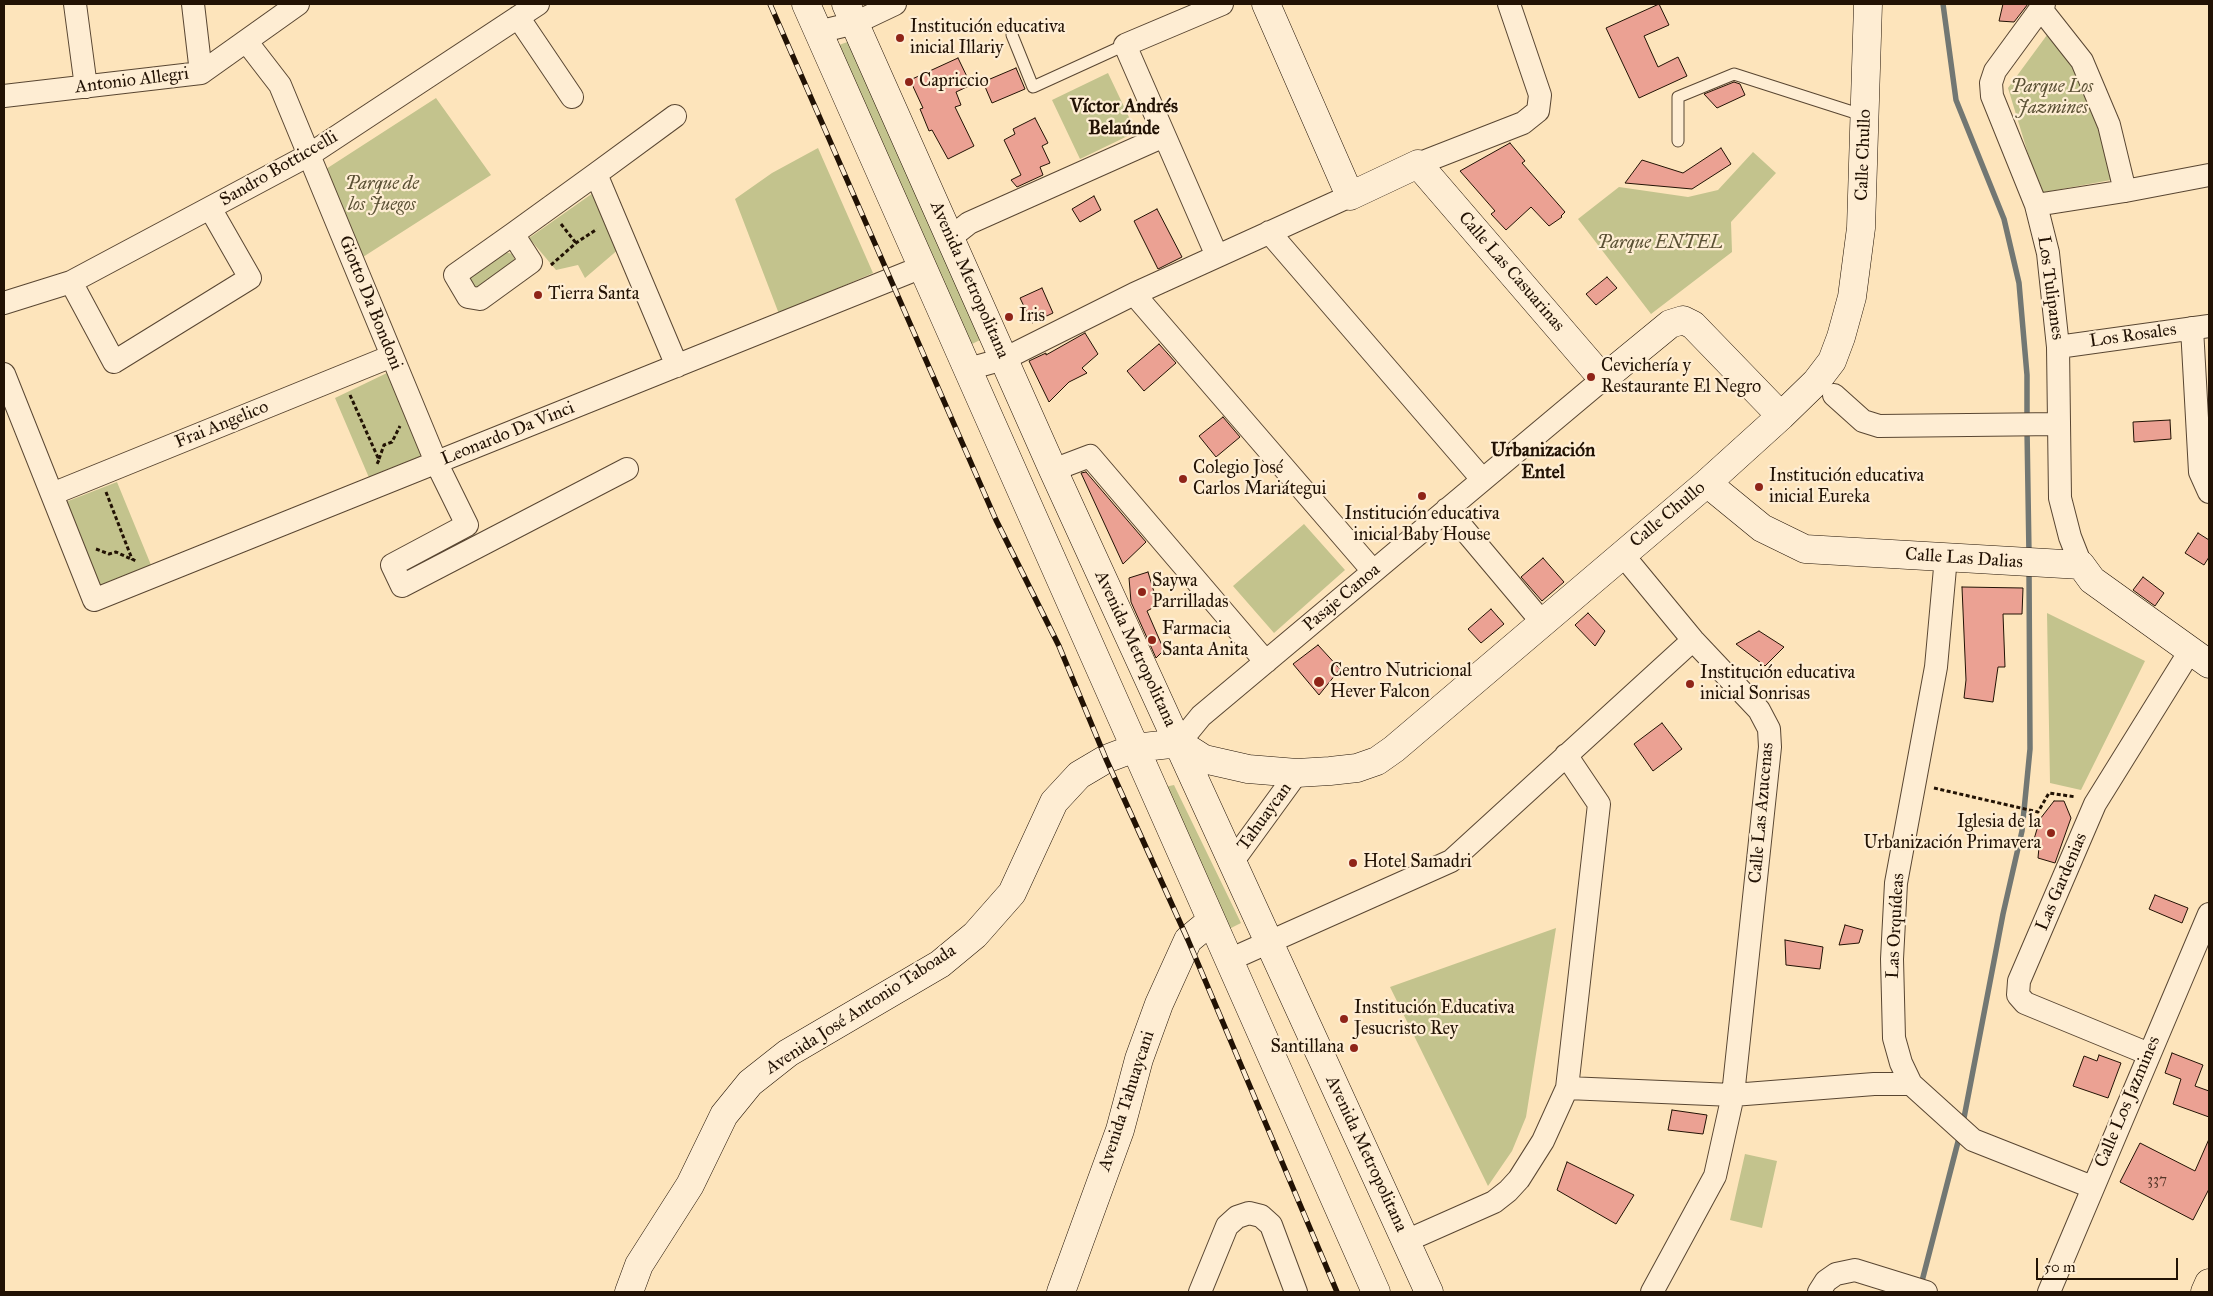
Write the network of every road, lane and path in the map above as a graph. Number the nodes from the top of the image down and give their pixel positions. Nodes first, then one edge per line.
1 (76, 4) edge
2 (193, 4) edge
3 (298, 4) edge
4 (538, 4) edge
5 (806, 4) edge
6 (895, 4) edge
7 (1222, 4) edge
8 (1266, 4) edge
9 (1509, 4) edge
10 (1868, 4) edge
11 (2042, 6) edge
12 (850, 13) edge
13 (518, 17) junction
14 (818, 32) junction
15 (1012, 35) dead end
16 (246, 41) junction
17 (1124, 45) junction
18 (201, 73) junction
19 (86, 87) junction
20 (4, 96) edge
21 (572, 97) dead end
22 (675, 116) dead end
23 (1866, 116) junction
24 (1164, 136) junction
25 (1678, 141) dead end
26 (309, 155) junction
27 (1418, 164) junction
28 (596, 174) junction
29 (2209, 175) edge
30 (2125, 191) junction
31 (1350, 196) junction
32 (2036, 205) junction
33 (210, 208) junction
34 (556, 218) dead end
35 (604, 225) dead end
36 (1269, 232) junction
37 (512, 234) dead end
38 (950, 238) junction
39 (576, 243) junction
40 (1217, 256) junction
41 (549, 267) dead end
42 (922, 267) junction
43 (71, 282) junction
44 (1134, 294) junction
45 (4, 304) edge
46 (2201, 327) edge
47 (2058, 347) junction
48 (392, 356) junction
49 (1004, 359) junction
50 (677, 366) junction
51 (968, 369) junction
52 (4, 374) edge
53 (1603, 379) junction
54 (347, 389) dead end
55 (1834, 395) dead end
56 (1782, 416) junction
57 (405, 423) dead end
58 (2038, 425) junction
59 (378, 460) junction
60 (436, 462) junction
61 (376, 467) dead end
62 (627, 469) dead end
63 (1053, 470) junction
64 (1482, 479) junction
65 (1707, 483) junction
66 (103, 485) dead end
67 (2209, 492) edge
68 (52, 494) junction
69 (1447, 509) junction
70 (93, 548) dead end
71 (1622, 554) junction
72 (1951, 557) junction
73 (132, 560) junction
74 (140, 563) dead end
75 (2081, 566) junction
76 (1373, 571) junction
77 (1542, 622) junction
78 (1693, 640) junction
79 (2200, 657) edge
80 (1266, 662) junction
81 (1179, 743) junction
82 (1135, 748) junction
83 (1566, 755) junction
84 (1297, 772) junction
85 (1915, 784) junction
86 (2095, 804) junction
87 (1233, 861) junction
88 (2209, 914) edge
89 (1210, 921) junction
90 (1269, 941) junction
91 (1229, 960) junction
92 (2149, 1054) junction
93 (1911, 1084) junction
94 (1567, 1088) junction
95 (1733, 1095) junction
96 (2092, 1187) junction
97 (1406, 1242) junction
98 (2209, 1283) edge
99 (629, 1292) edge
100 (1061, 1292) edge
101 (1200, 1292) edge
102 (1296, 1292) edge
103 (1376, 1292) edge
104 (1429, 1292) edge
105 (1652, 1292) edge
106 (1819, 1292) edge
107 (1926, 1292) edge
108 (2049, 1292) edge
109 (2205, 1292) edge

1 - 19 street
2 - 18 street
3 - 16 street, Antonio Allegri
4 - 13 street, Sandro Botticcelli
5 - 14 main road
6 - 12 street
7 - 17 street
8 - 31 main road
9 - 27 street
10 - 23 main road, Calle Chullo
11 - 30 street
11 - 32 street, Los Tulipanes
12 - 14 street
12 - 38 main road, Avenida Metropolitana
13 - 21 street
13 - 26 street, Sandro Botticcelli
14 - 42 main road
15 - 17 lane
16 - 18 street, Antonio Allegri
16 - 26 street, Giotto Da Bondoni
17 - 24 street
18 - 19 street, Antonio Allegri
19 - 20 street, Antonio Allegri
22 - 28 street
23 - 25 lane
23 - 56 main road, Calle Chullo
24 - 38 street
24 - 40 street
26 - 33 street, Sandro Botticcelli
26 - 48 street, Giotto Da Bondoni
27 - 31 main road
27 - 53 main road, Calle Las Casuarinas
28 - 37 street
28 - 50 street
29 - 30 street
30 - 32 street
31 - 36 street
32 - 47 street, Los Tulipanes
33 - 43 street, Sandro Botticcelli
33 - 43 street
34 - 39 path
35 - 39 path
36 - 40 street
36 - 64 street
38 - 49 main road, Avenida Metropolitana
39 - 41 path
40 - 44 street
42 - 50 street, Leonardo Da Vinci
42 - 51 main road
43 - 45 street, Sandro Botticcelli
44 - 49 street
44 - 76 street
46 - 47 street, Los Rosales
46 - 67 street
47 - 58 street, Los Tulipanes
48 - 60 street, Giotto Da Bondoni
48 - 68 street, Frai Angelico
49 - 51 street
49 - 63 main road, Avenida Metropolitana
50 - 60 street, Leonardo Da Vinci
51 - 82 main road
52 - 68 street
53 - 56 main road, Pasaje Canoa
53 - 64 street, Pasaje Canoa
54 - 59 path
55 - 58 street
56 - 65 main road, Calle Chullo
57 - 59 path
58 - 75 street, Los Tulipanes
59 - 61 path
60 - 62 street, Giotto Da Bondoni
60 - 68 street, Leonardo Da Vinci
63 - 80 street
63 - 81 main road, Avenida Metropolitana
64 - 69 street, Pasaje Canoa
65 - 71 main road, Calle Chullo
65 - 72 main road, Calle Las Dalias
66 - 73 path
69 - 76 street, Pasaje Canoa
69 - 77 street
70 - 73 path
71 - 77 main road, Calle Chullo
71 - 78 street, Calle Las Azucenas
72 - 75 main road, Calle Las Dalias
72 - 85 street, Las Orquídeas
73 - 74 path
75 - 79 main road
76 - 80 street, Pasaje Canoa
77 - 84 main road, Calle Chullo
78 - 83 street
78 - 95 street, Calle Las Azucenas
79 - 86 street, Las Gardenias
80 - 81 street, Pasaje Canoa
81 - 82 main road, Avenida José Antonio Taboada
81 - 84 main road, Calle Chullo
81 - 87 main road, Avenida Metropolitana
82 - 89 main road
82 - 99 main road, Avenida José Antonio Taboada
83 - 90 street
83 - 94 street
84 - 87 street, Tahuaycan
85 - 86 path
85 - 93 street, Las Orquídeas
86 - 92 street, Las Gardenias
87 - 90 main road, Avenida Metropolitana
88 - 92 street, Calle Los Jazmines
89 - 91 main road
89 - 100 main road, Avenida Tahuaycani
90 - 91 street
90 - 97 main road, Avenida Metropolitana
91 - 103 main road
92 - 96 street, Calle Los Jazmines
93 - 95 street
93 - 96 street, Las Orquídeas
94 - 95 street
94 - 97 street
95 - 105 street, Calle Las Azucenas
96 - 108 street, Calle Los Jazmines
97 - 104 main road, Avenida Metropolitana
98 - 109 main road
101 - 102 street
106 - 107 street

